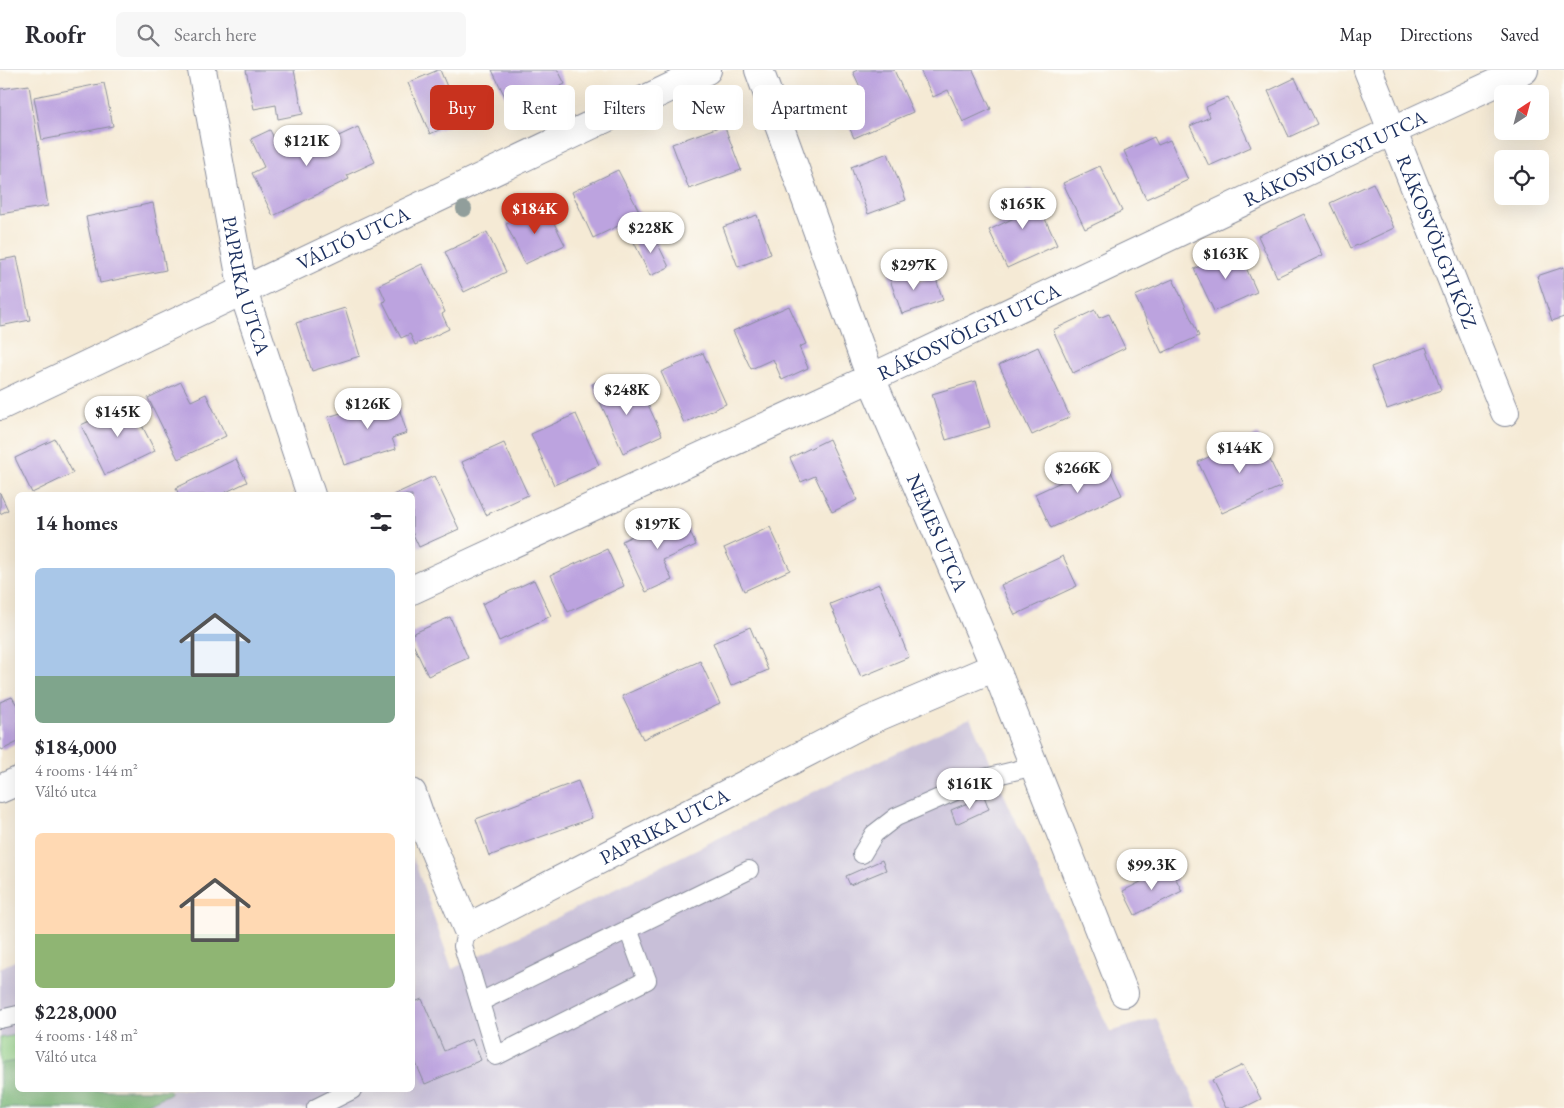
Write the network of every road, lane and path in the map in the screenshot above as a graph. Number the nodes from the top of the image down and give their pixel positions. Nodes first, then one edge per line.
1 (202, 70) edge
2 (707, 70) edge
3 (759, 70) edge
4 (1368, 70) edge
5 (1524, 70) edge
6 (1392, 131) junction
7 (243, 291) junction
8 (871, 378) junction
9 (0, 406) edge
10 (1505, 412) dead end
11 (310, 492) edge
12 (415, 589) edge
13 (995, 667) junction
14 (1034, 766) junction
15 (15, 782) edge
16 (0, 789) edge
17 (415, 812) edge
18 (417, 824) edge
19 (862, 854) dead end
20 (749, 870) dead end
21 (467, 928) junction
22 (628, 929) junction
23 (1124, 993) dead end
24 (480, 1002) junction
25 (15, 1016) edge
26 (0, 1019) edge
27 (348, 1092) edge
28 (316, 1108) edge

1 - 7 street, PAPRIKA UTCA
2 - 7 street, VÁLTÓ UTCA
3 - 8 street, NEMES UTCA
4 - 6 street, RÁKOSVÖLGYI KÖZ
5 - 6 street, RÁKOSVÖLGYI UTCA
6 - 8 street, RÁKOSVÖLGYI UTCA
6 - 10 street, RÁKOSVÖLGYI KÖZ
7 - 9 street, VÁLTÓ UTCA
7 - 11 street, PAPRIKA UTCA
8 - 12 street, RÁKOSVÖLGYI UTCA
8 - 13 street, NEMES UTCA
13 - 14 street, NEMES UTCA
13 - 21 street, PAPRIKA UTCA
14 - 19 lane
14 - 23 street, NEMES UTCA
15 - 16 street
17 - 18 street
18 - 21 street
20 - 22 lane
21 - 24 lane
22 - 24 lane
22 - 24 lane
25 - 26 lane
27 - 28 lane

